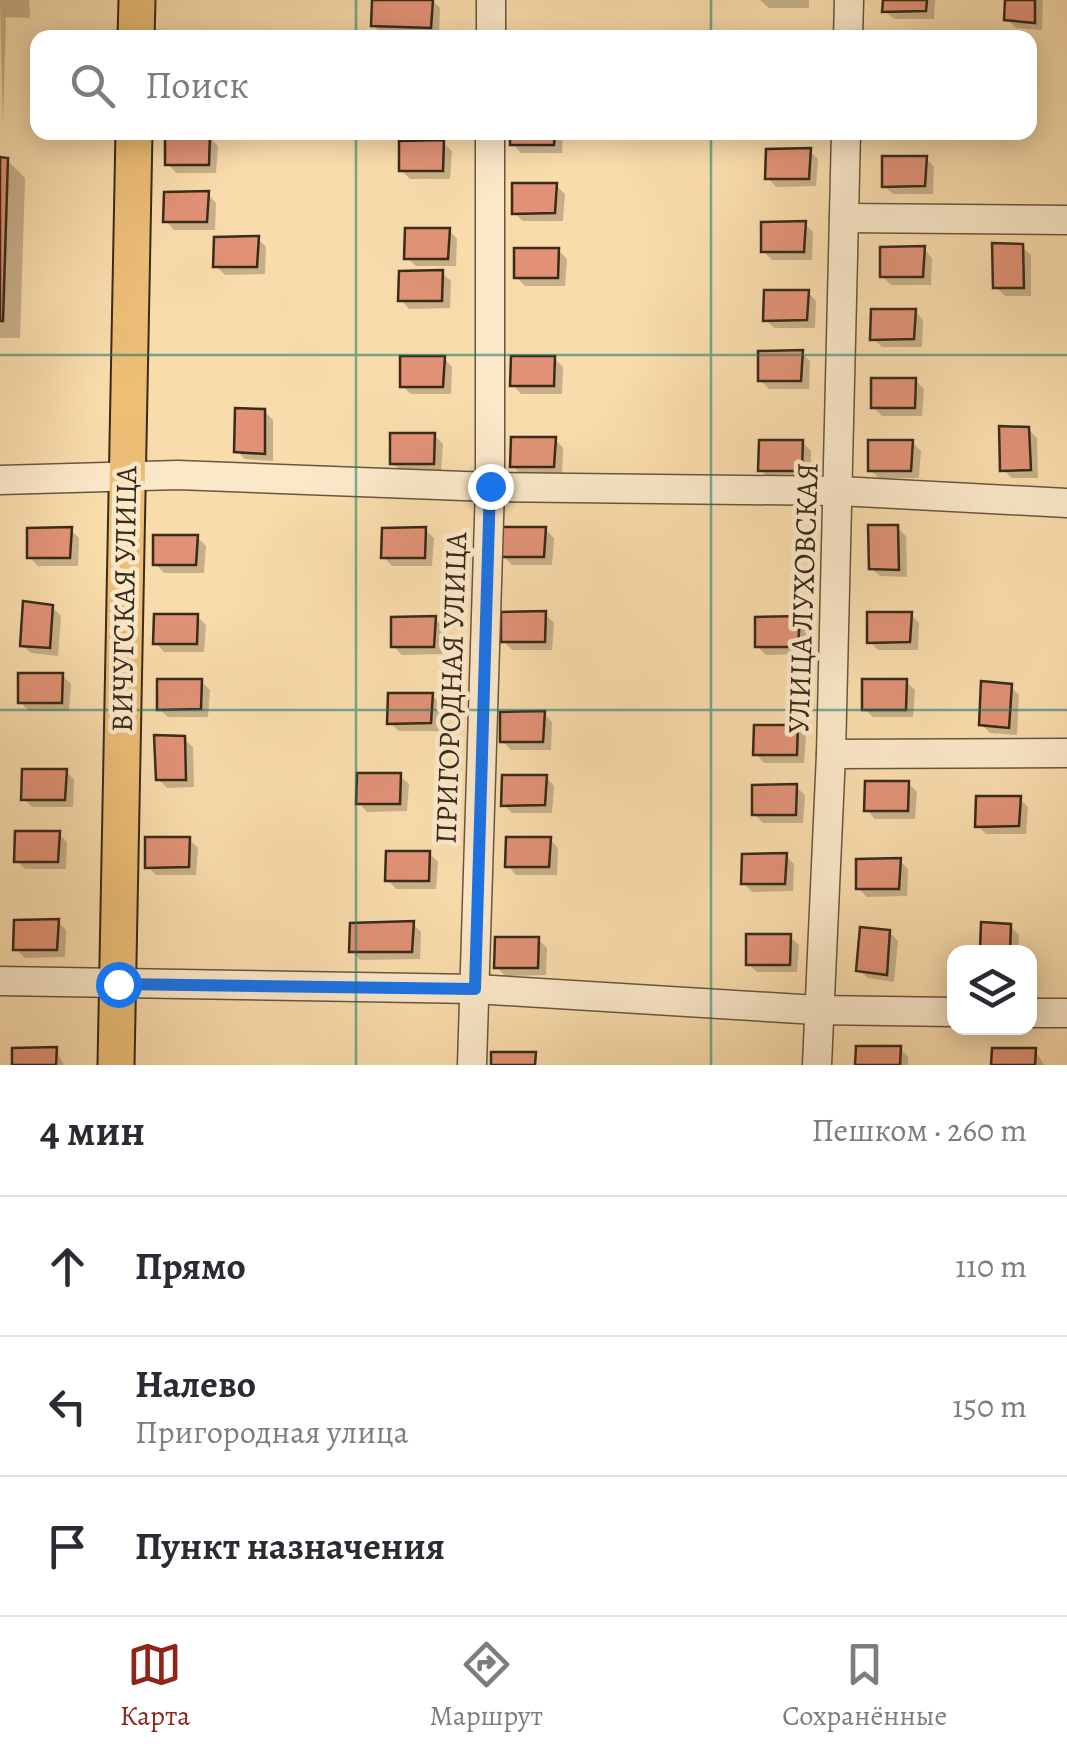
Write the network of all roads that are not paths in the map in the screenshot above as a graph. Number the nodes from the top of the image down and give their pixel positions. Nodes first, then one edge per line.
1 (137, 0) edge
2 (491, 0) edge
3 (849, 0) edge
4 (136, 30) edge
5 (490, 30) edge
6 (848, 30) edge
7 (134, 140) edge
8 (490, 140) edge
9 (846, 140) edge
10 (844, 218) junction
11 (1067, 220) edge
12 (126, 477) junction
13 (0, 480) edge
14 (490, 486) junction
15 (839, 491) junction
16 (1067, 503) edge
17 (1067, 752) edge
18 (831, 754) junction
19 (0, 981) edge
20 (118, 984) junction
21 (475, 989) junction
22 (816, 1010) junction
23 (947, 1012) edge
24 (1037, 1013) edge
25 (1067, 1013) edge
26 (116, 1065) edge
27 (472, 1065) edge
28 (817, 1065) edge

1 - 4 main road
2 - 5 street
3 - 6 street
7 - 12 main road, ВИЧУГСКАЯ УЛИЦА
8 - 14 street, ПРИГОРОДНАЯ УЛИЦА
9 - 10 street, УЛИЦА ЛУХОВСКАЯ
10 - 11 street
10 - 15 street, УЛИЦА ЛУХОВСКАЯ
12 - 13 street
12 - 14 street
12 - 20 main road, ВИЧУГСКАЯ УЛИЦА
14 - 15 street
14 - 21 street, ПРИГОРОДНАЯ УЛИЦА
15 - 16 street
15 - 18 street, УЛИЦА ЛУХОВСКАЯ
17 - 18 street
18 - 22 street, УЛИЦА ЛУХОВСКАЯ
19 - 20 street
20 - 21 street
20 - 26 main road, ВИЧУГСКАЯ УЛИЦА
21 - 22 street
21 - 27 street, ПРИГОРОДНАЯ УЛИЦА
22 - 23 street
22 - 28 street, УЛИЦА ЛУХОВСКАЯ
24 - 25 street

